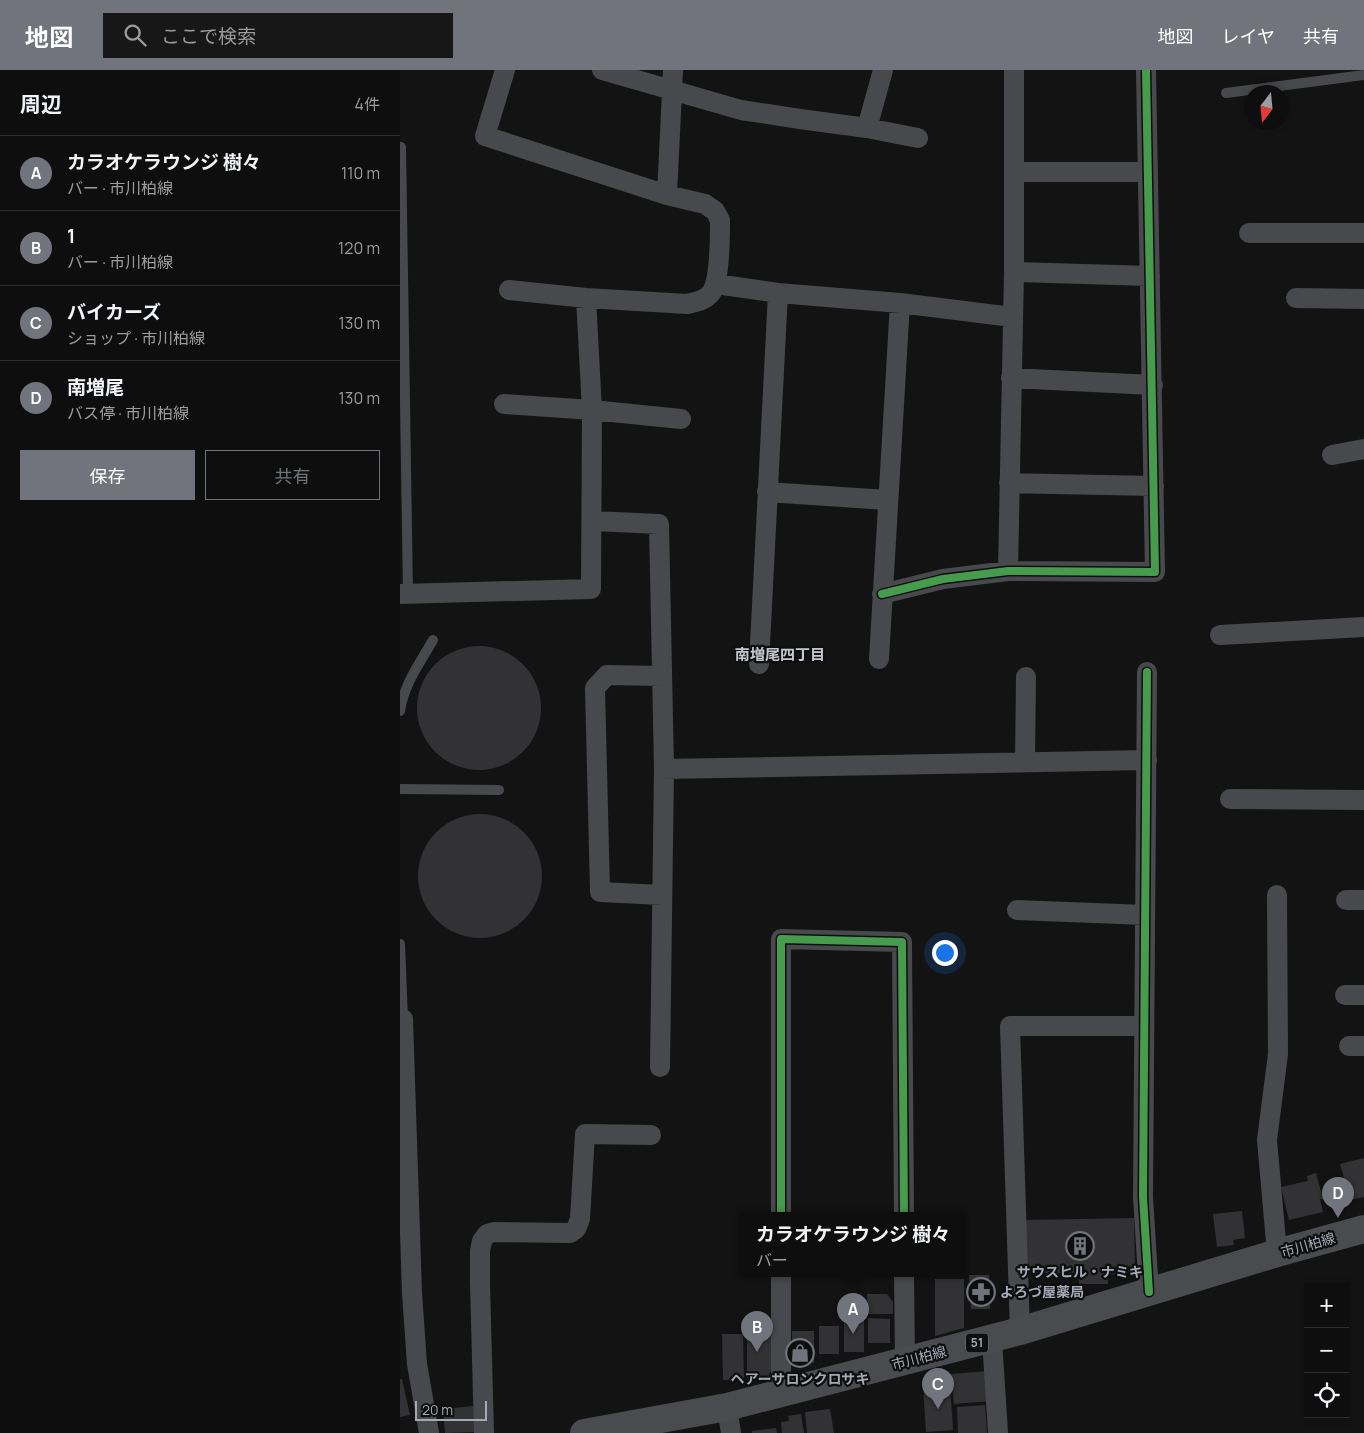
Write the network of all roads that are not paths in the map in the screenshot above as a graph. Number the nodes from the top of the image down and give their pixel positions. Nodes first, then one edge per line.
1 (506, 70) edge
2 (602, 70) edge
3 (673, 70) edge
4 (883, 70) edge
5 (1014, 70) edge
6 (1146, 70) edge
7 (1364, 75) edge
8 (673, 91) junction
9 (1226, 93) dead end
10 (867, 128) junction
11 (918, 138) dead end
12 (401, 147) dead end
13 (1014, 172) junction
14 (1148, 172) junction
15 (667, 195) junction
16 (1249, 233) dead end
17 (1364, 233) edge
18 (1014, 272) junction
19 (1150, 276) junction
20 (716, 284) junction
21 (509, 290) dead end
22 (778, 293) junction
23 (586, 298) junction
24 (1296, 298) dead end
25 (1364, 299) edge
26 (900, 303) junction
27 (1012, 317) junction
28 (1011, 378) junction
29 (1153, 385) junction
30 (504, 404) dead end
31 (592, 410) junction
32 (681, 419) dead end
33 (1364, 449) edge
34 (1332, 455) dead end
35 (1010, 483) junction
36 (1154, 486) junction
37 (767, 492) junction
38 (887, 500) junction
39 (593, 521) junction
40 (1008, 571) junction
41 (404, 593) edge
42 (882, 594) junction
43 (1364, 627) edge
44 (1220, 635) dead end
45 (433, 640) dead end
46 (879, 659) dead end
47 (758, 664) dead end
48 (1147, 672) dead end
49 (662, 676) junction
50 (1026, 677) dead end
51 (400, 711) edge
52 (1147, 760) junction
53 (1024, 762) junction
54 (664, 769) junction
55 (400, 789) edge
56 (499, 790) dead end
57 (1230, 799) dead end
58 (1364, 800) edge
59 (662, 895) junction
60 (1277, 895) dead end
61 (1017, 910) dead end
62 (1145, 915) junction
63 (400, 944) edge
64 (402, 1010) edge
65 (1144, 1026) junction
66 (660, 1067) dead end
67 (651, 1135) dead end
68 (781, 1212) edge
69 (904, 1212) edge
70 (1364, 1229) edge
71 (1278, 1253) junction
72 (781, 1277) edge
73 (904, 1277) edge
74 (1148, 1292) junction
75 (1020, 1331) junction
76 (992, 1339) junction
77 (905, 1361) junction
78 (781, 1394) junction
79 (727, 1407) junction
80 (429, 1433) edge
81 (484, 1433) edge
82 (584, 1433) edge
83 (731, 1433) edge
84 (998, 1433) edge

1 - 15 street
2 - 8 street
3 - 8 street
4 - 10 street
5 - 13 street
6 - 14 street
7 - 9 lane
8 - 10 street
8 - 15 street
10 - 11 street
12 - 41 lane
13 - 14 street
13 - 18 street
14 - 19 street
15 - 20 street
16 - 17 street
18 - 19 street
18 - 27 street
19 - 29 street
20 - 22 street
20 - 23 street
21 - 23 street
22 - 26 street
22 - 37 street
23 - 31 street
24 - 25 street
26 - 27 street
26 - 38 street
27 - 28 street
28 - 29 street
28 - 35 street
29 - 36 street
30 - 31 street
31 - 32 street
31 - 39 street
33 - 34 street
35 - 36 street
35 - 40 street
36 - 40 street
37 - 38 street
37 - 47 street
38 - 42 street
39 - 41 street
39 - 49 street
40 - 42 street
42 - 46 street
43 - 44 street
45 - 51 lane
48 - 52 street
49 - 54 street
49 - 59 street
50 - 53 street
52 - 53 street
52 - 62 street
53 - 54 street
54 - 59 street
55 - 56 lane
57 - 58 street
59 - 66 street
60 - 71 street
61 - 62 street
62 - 65 street
63 - 64 lane
64 - 80 street
65 - 74 street
65 - 75 street
67 - 81 street
68 - 69 street
70 - 71 main road, 市川柏線 / 51
71 - 74 main road, 市川柏線 / 51
72 - 78 street
73 - 77 street
74 - 75 main road, 市川柏線 / 51
75 - 76 main road, 市川柏線 / 51
76 - 77 main road, 市川柏線 / 51
76 - 84 street
77 - 78 main road, 市川柏線 / 51
78 - 79 main road, 市川柏線 / 51
79 - 82 main road, 市川柏線 / 51
79 - 83 street

